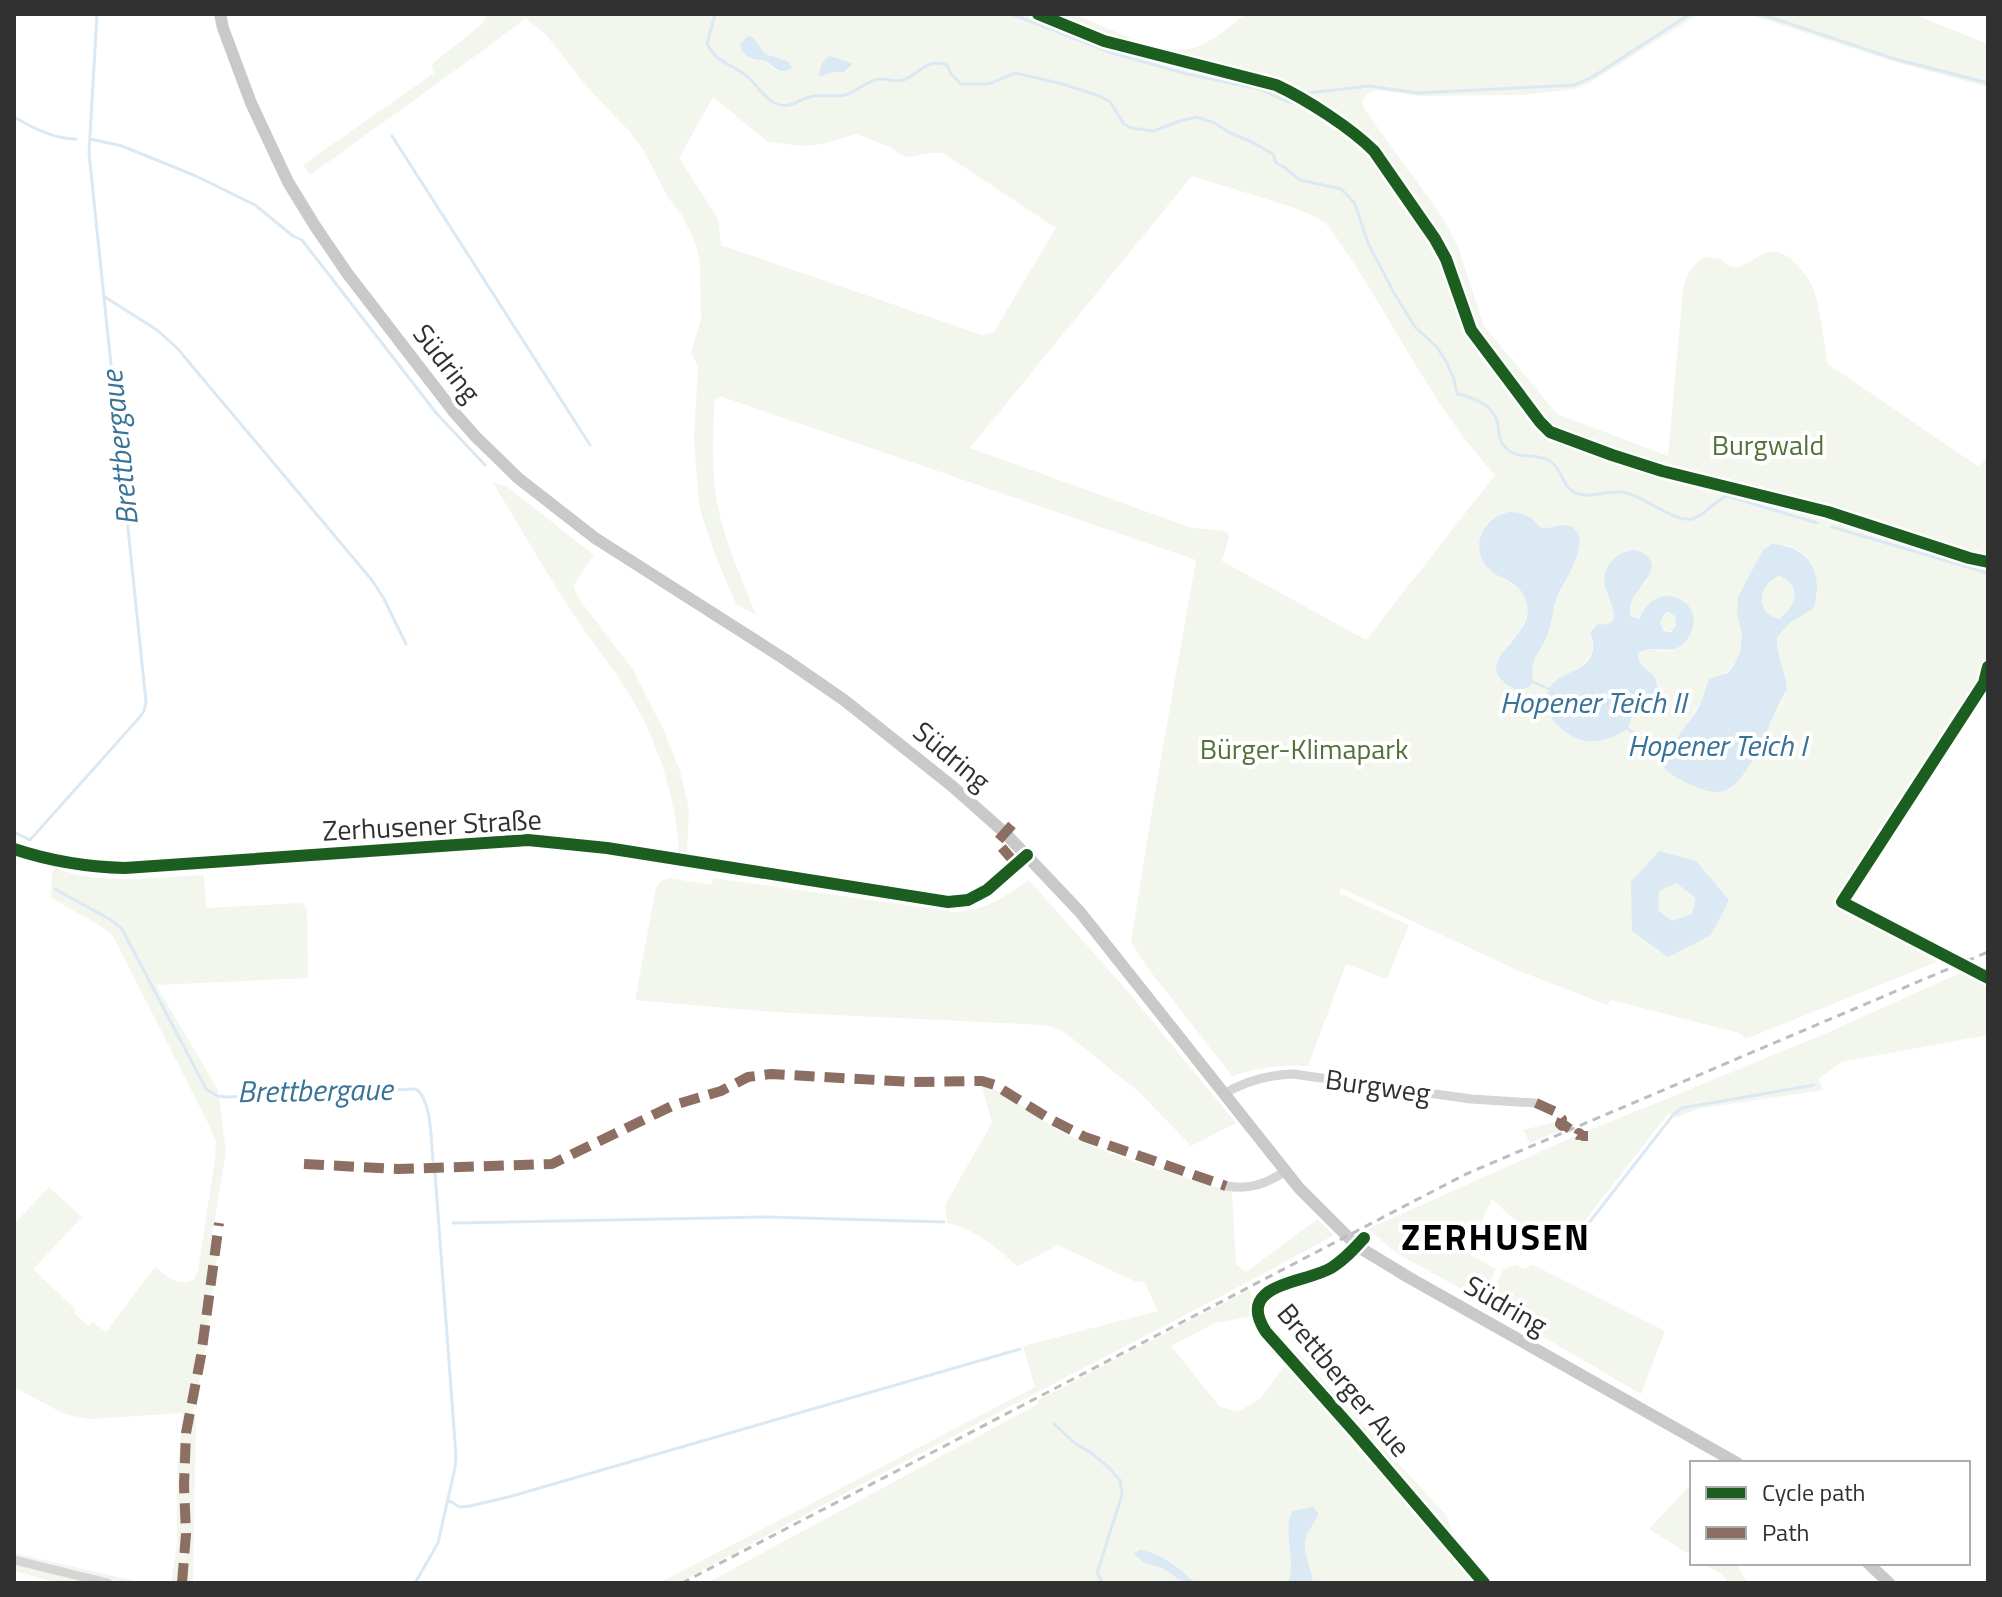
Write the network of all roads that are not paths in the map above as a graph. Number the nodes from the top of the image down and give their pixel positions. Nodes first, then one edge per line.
1 (220, 14) edge
2 (14, 849) edge
3 (1027, 855) junction
4 (1224, 1094) junction
5 (1536, 1103) dead end
6 (1285, 1171) junction
7 (1226, 1186) dead end
8 (1360, 1242) junction
9 (1733, 1461) edge
10 (14, 1560) edge
11 (1870, 1565) edge
12 (108, 1583) edge
13 (1484, 1583) edge
14 (1889, 1583) edge

1 - 3 main road, Südring
2 - 3 street, Zerhusener Straße
3 - 4 main road, Südring
4 - 5 street, Burgweg
4 - 6 main road, Südring
6 - 7 street
6 - 8 main road, Südring
8 - 9 main road, Südring
8 - 13 street, Brettberger Aue
10 - 12 street
11 - 14 main road

